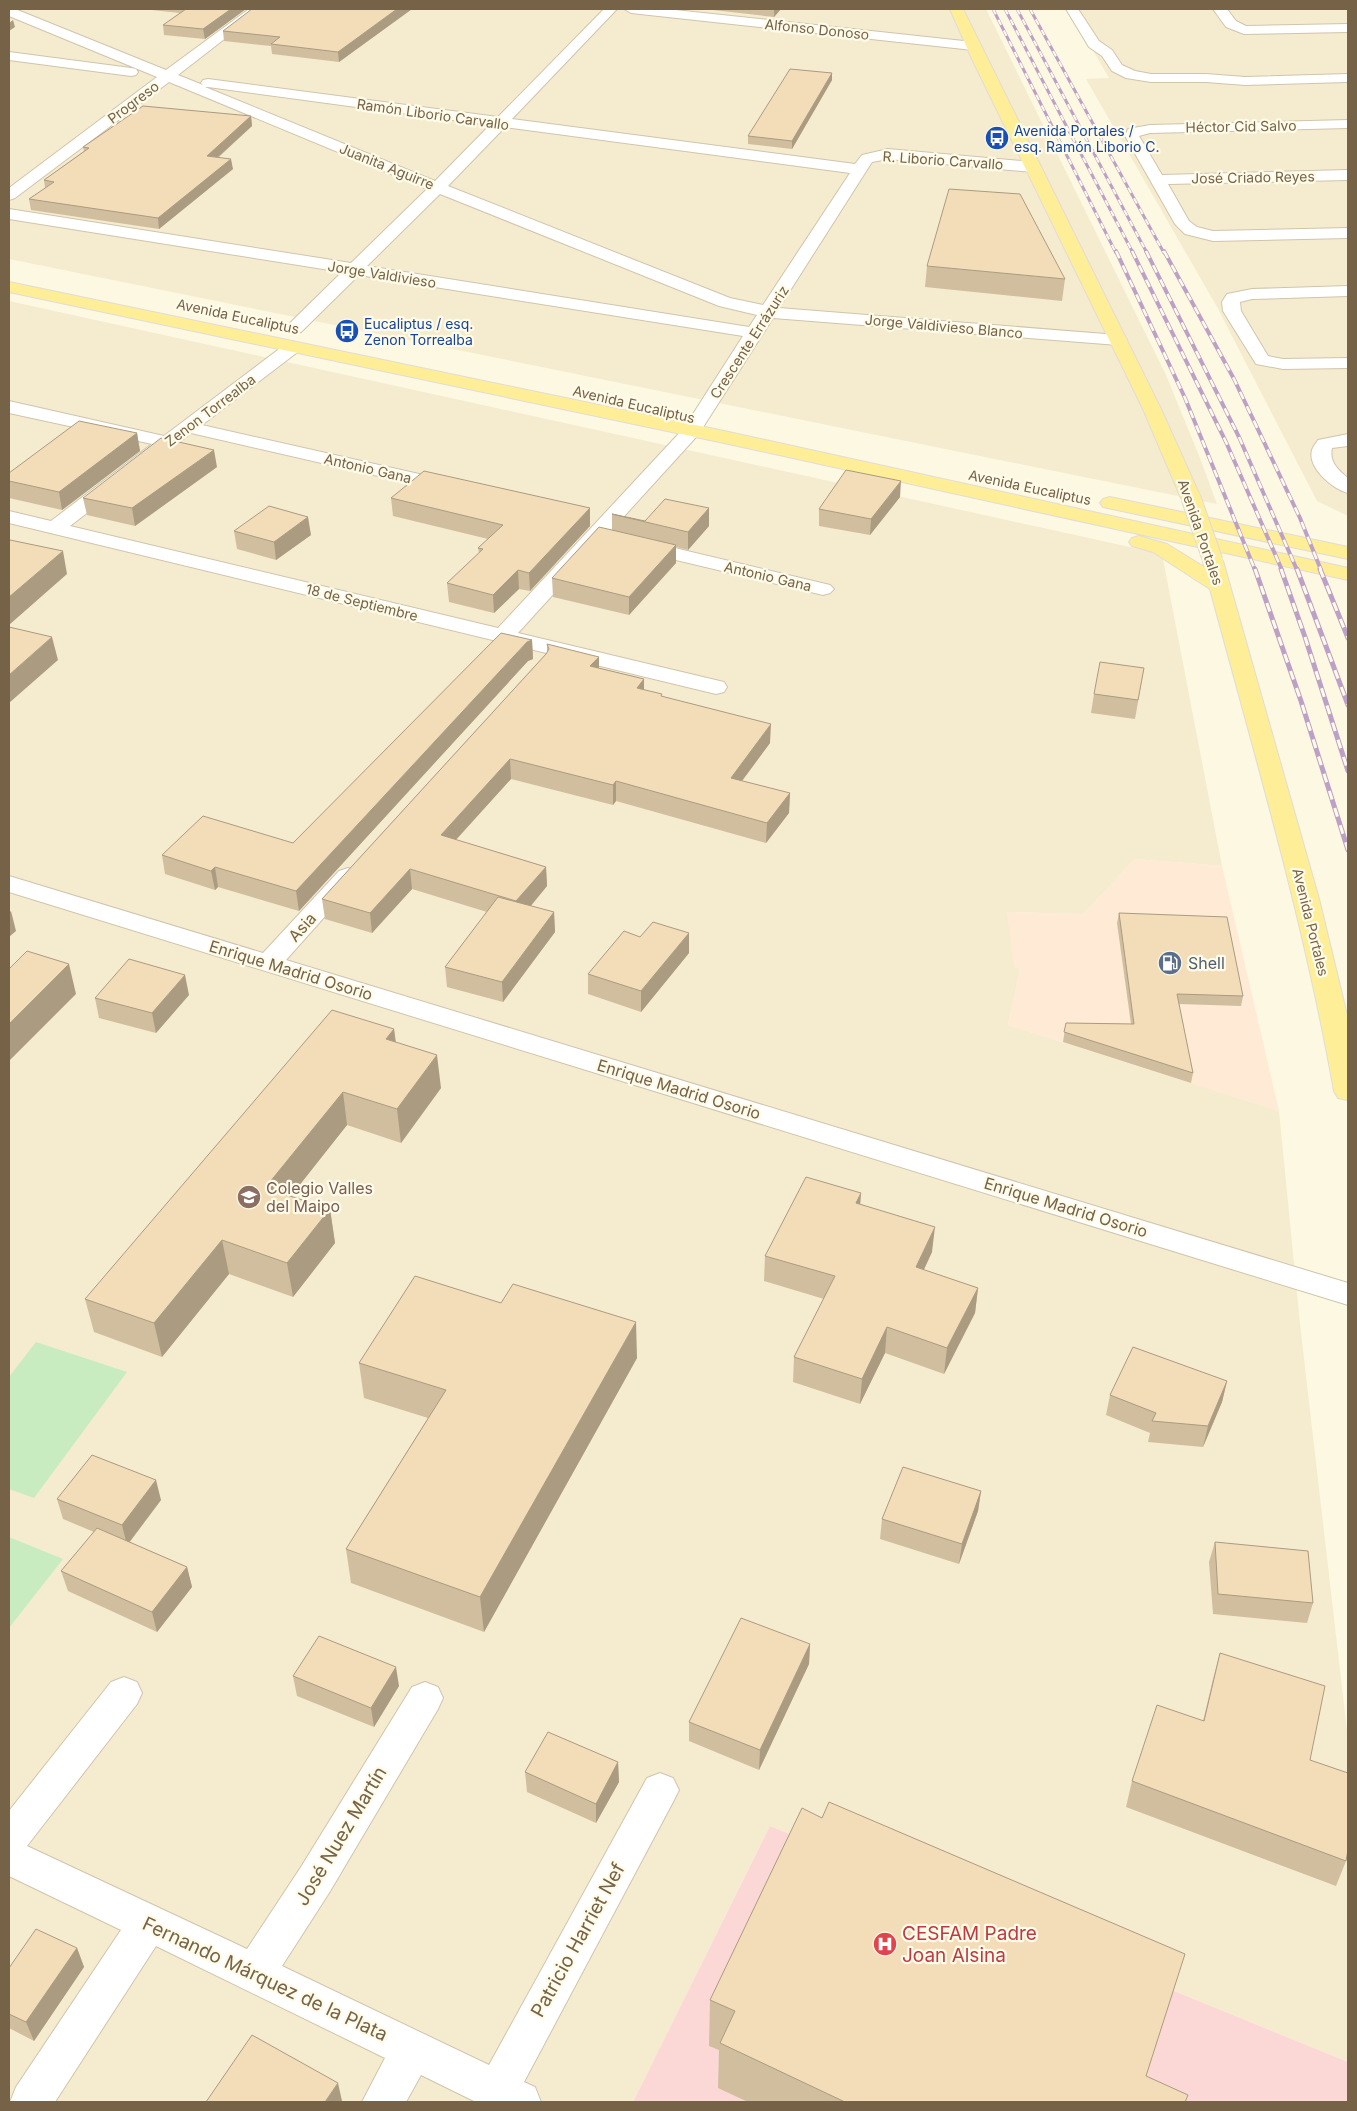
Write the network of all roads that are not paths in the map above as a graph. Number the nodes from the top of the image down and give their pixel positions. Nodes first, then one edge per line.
1 (257, 9) edge
2 (611, 9) edge
3 (631, 9) edge
4 (956, 9) edge
5 (1072, 9) edge
6 (1220, 9) edge
7 (9, 11) edge
8 (1348, 23) edge
9 (1231, 24) junction
10 (1348, 28) edge
11 (973, 46) junction
12 (9, 56) edge
13 (1348, 72) edge
14 (168, 77) junction
15 (1206, 78) junction
16 (1348, 78) edge
17 (499, 123) junction
18 (1348, 124) edge
19 (1033, 167) junction
20 (858, 169) junction
21 (1348, 175) edge
22 (1158, 180) junction
23 (438, 187) junction
24 (9, 196) edge
25 (9, 214) edge
26 (1348, 233) edge
27 (354, 269) junction
28 (9, 287) edge
29 (1348, 291) edge
30 (769, 312) junction
31 (276, 324) dead end
32 (314, 332) dead end
33 (755, 333) junction
34 (294, 338) junction
35 (1118, 340) junction
36 (401, 352) dead end
37 (1348, 363) edge
38 (9, 407) edge
39 (695, 425) junction
40 (188, 427) junction
41 (724, 438) junction
42 (1348, 440) edge
43 (167, 442) junction
44 (1348, 487) edge
45 (474, 492) edge
46 (9, 517) edge
47 (54, 528) junction
48 (606, 532) junction
49 (1348, 553) edge
50 (1348, 574) edge
51 (1221, 588) junction
52 (823, 589) dead end
53 (503, 636) junction
54 (716, 687) dead end
55 (364, 859) edge
56 (9, 884) edge
57 (268, 963) junction
58 (1348, 1090) edge
59 (1348, 1294) edge
60 (124, 1693) dead end
61 (425, 1698) dead end
62 (660, 1790) dead end
63 (9, 1840) edge
64 (9, 1857) edge
65 (148, 1924) junction
66 (255, 1973) junction
67 (412, 2050) junction
68 (509, 2097) edge
69 (31, 2102) edge
70 (383, 2102) edge

1 - 14 street, Progreso
2 - 17 street, Zenon Torrealba
3 - 11 street, Alfonso Donoso
4 - 11 main road, Avenida Portales
5 - 15 street
6 - 9 street
7 - 14 street, Juanita Aguirre
8 - 9 street
9 - 10 street
11 - 19 main road, Avenida Portales
12 - 14 street, Ramón Liborio Carvallo
13 - 15 street
14 - 17 street, Ramón Liborio Carvallo
14 - 23 street, Juanita Aguirre
14 - 24 street, Progreso
15 - 16 street
17 - 20 street, Ramón Liborio Carvallo
17 - 23 street, Zenon Torrealba
18 - 22 street, Héctor Cid Salvo
19 - 20 street, R. Liborio Carvallo
19 - 35 main road, Avenida Portales
20 - 30 street, Crescente Errázuriz
21 - 22 street, José Criado Reyes
22 - 26 street
23 - 27 street, Zenon Torrealba
23 - 30 street, Juanita Aguirre
25 - 27 street, Jorge Valdivieso
27 - 33 street, Jorge Valdivieso
27 - 34 street, Zenon Torrealba
28 - 34 main road, Avenida Eucaliptus
29 - 37 street
30 - 33 street, Crescente Errázuriz
30 - 35 street, Jorge Valdivieso Blanco
31 - 34 main road, Avenida Eucaliptus
32 - 34 main road, Avenida Eucaliptus
33 - 39 street, Crescente Errázuriz
34 - 39 main road, Avenida Eucaliptus
34 - 40 street, Zenon Torrealba
35 - 51 main road, Avenida Portales, bridge
36 - 39 main road, Avenida Eucaliptus
38 - 43 street
39 - 41 main road, Avenida Eucaliptus
39 - 48 street, Crescente Errázuriz
39 - 49 main road, Avenida Eucaliptus
40 - 43 street, Zenon Torrealba
40 - 45 street, Antonio Gana
41 - 50 main road, Avenida Eucaliptus
41 - 51 main road
42 - 44 street
43 - 47 street, Zenon Torrealba
46 - 47 street, 18 de Septiembre
47 - 53 street, 18 de Septiembre
48 - 52 street, Antonio Gana
48 - 53 street, Crescente Errázuriz
51 - 58 main road, Avenida Portales
53 - 54 street, 18 de Septiembre
55 - 57 street, Asia
56 - 57 street, Enrique Madrid Osorio
57 - 59 street, Enrique Madrid Osorio
60 - 63 street
61 - 66 street, José Nuez Martín
62 - 68 street, Patricio Harriet Nef
64 - 65 street, Fernando Márquez de la Plata
65 - 66 street, Fernando Márquez de la Plata
65 - 69 street
66 - 67 street, Fernando Márquez de la Plata
67 - 68 street, Fernando Márquez de la Plata
67 - 70 street

